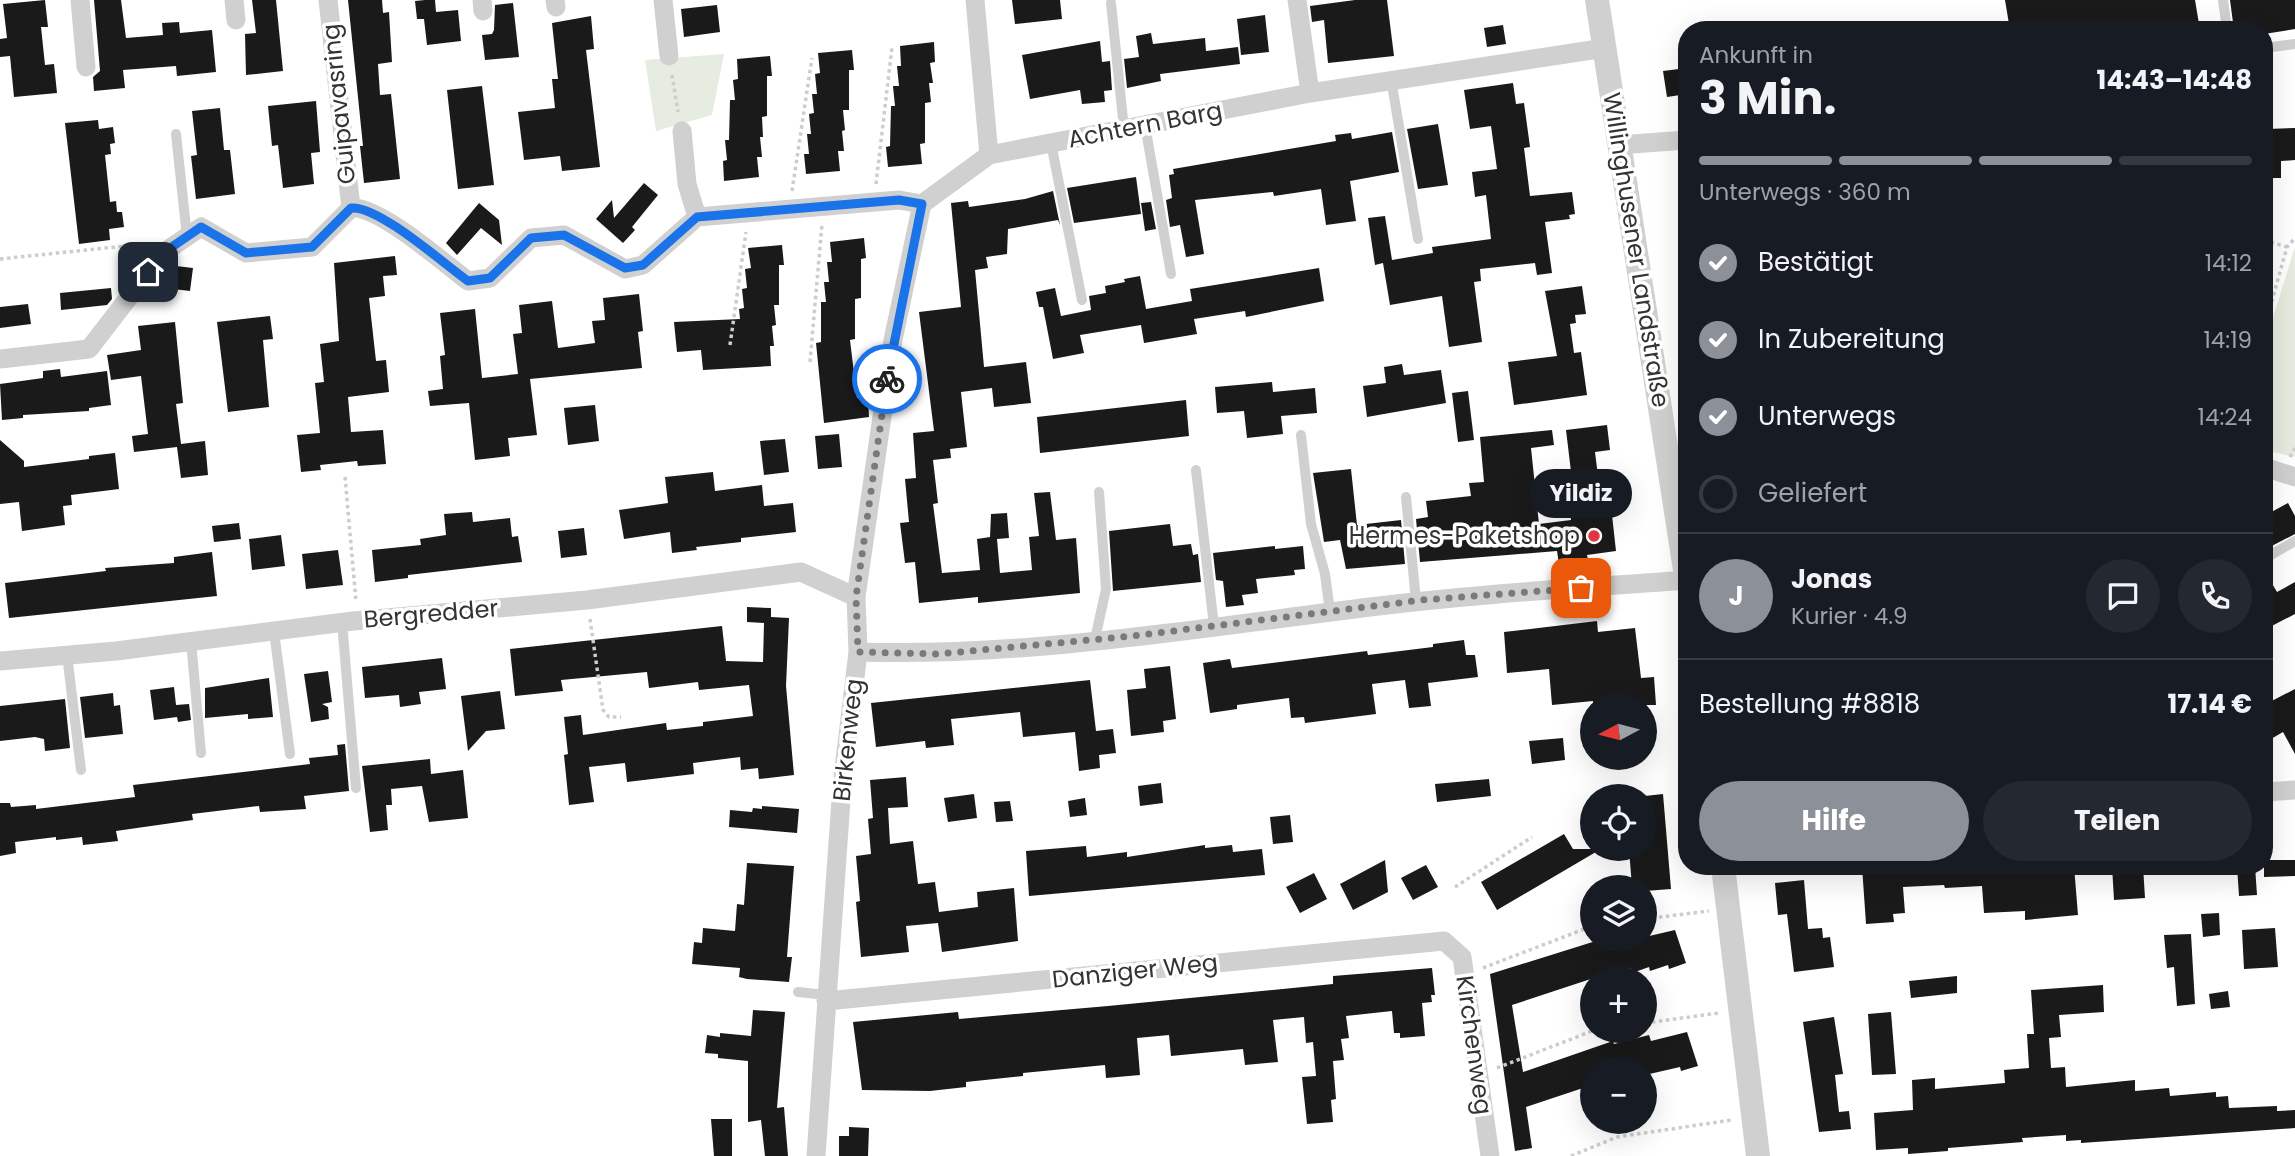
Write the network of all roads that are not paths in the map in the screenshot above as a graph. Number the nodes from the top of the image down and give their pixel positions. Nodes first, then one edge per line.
1 (80, 0) edge
2 (234, 0) edge
3 (328, 0) edge
4 (663, 0) edge
5 (975, 0) edge
6 (1297, 0) edge
7 (1597, 0) edge
8 (2223, 0) edge
9 (1111, 3) dead end
10 (236, 20) dead end
11 (2226, 21) edge
12 (2295, 44) edge
13 (2273, 47) edge
14 (1605, 48) junction
15 (669, 56) road end
16 (86, 67) dead end
17 (1391, 79) junction
18 (1310, 93) junction
19 (1144, 125) junction
20 (1124, 129) junction
21 (682, 131) road end
22 (176, 134) dead end
23 (1678, 141) edge
24 (1051, 143) junction
25 (1618, 145) junction
26 (989, 155) junction
27 (922, 204) junction
28 (351, 208) junction
29 (697, 217) junction
30 (185, 239) junction
31 (1418, 239) dead end
32 (1171, 274) dead end
33 (1082, 300) dead end
34 (0, 359) edge
35 (1301, 435) dead end
36 (1196, 470) dead end
37 (2273, 470) edge
38 (2295, 477) edge
39 (1099, 492) dead end
40 (1406, 497) dead end
41 (1678, 524) edge
42 (2295, 541) edge
43 (2273, 554) edge
44 (1678, 582) edge
45 (856, 597) junction
46 (1416, 601) junction
47 (1330, 612) junction
48 (350, 621) junction
49 (1214, 626) junction
50 (274, 631) junction
51 (1096, 639) junction
52 (191, 641) junction
53 (858, 652) junction
54 (67, 655) junction
55 (0, 661) edge
56 (201, 753) dead end
57 (290, 754) dead end
58 (81, 770) dead end
59 (356, 788) dead end
60 (2295, 790) edge
61 (2273, 791) edge
62 (1724, 875) edge
63 (1444, 941) joint
64 (799, 992) dead end
65 (826, 998) junction
66 (816, 1156) edge
67 (1490, 1156) edge
68 (1758, 1156) edge

1 - 16 street
2 - 10 street
3 - 28 street, Guipavasring
4 - 15 street
5 - 26 street
6 - 18 street
7 - 14 street, Willinghusener Landstraße
8 - 11 lane
9 - 20 lane
12 - 13 lane
14 - 17 street, Achtern Barg
14 - 25 street, Willinghusener Landstraße
17 - 18 street, Achtern Barg
17 - 31 lane
18 - 19 street, Achtern Barg
19 - 20 street, Achtern Barg
19 - 32 lane
20 - 24 street, Achtern Barg
21 - 29 street
22 - 30 lane
23 - 25 street
24 - 26 street, Achtern Barg
24 - 33 lane
25 - 41 street, Willinghusener Landstraße
26 - 27 street, Achtern Barg
27 - 29 street
27 - 45 street, Birkenweg
28 - 29 street
28 - 30 street
30 - 34 street
35 - 47 lane
36 - 49 lane
37 - 38 street
39 - 51 lane
40 - 46 lane
42 - 43 lane
44 - 46 street
45 - 48 street, Bergredder
45 - 53 street, Birkenweg
46 - 47 street
47 - 49 street
48 - 50 street, Bergredder
48 - 59 lane
49 - 51 street
50 - 52 street, Bergredder
50 - 57 lane
51 - 53 street
52 - 54 street, Bergredder
52 - 56 lane
53 - 65 street, Birkenweg
54 - 55 street, Bergredder
54 - 58 lane
60 - 61 street
62 - 68 street
63 - 65 street, Danziger Weg
63 - 67 street, Kirchenweg
64 - 65 lane
65 - 66 street, Birkenweg

